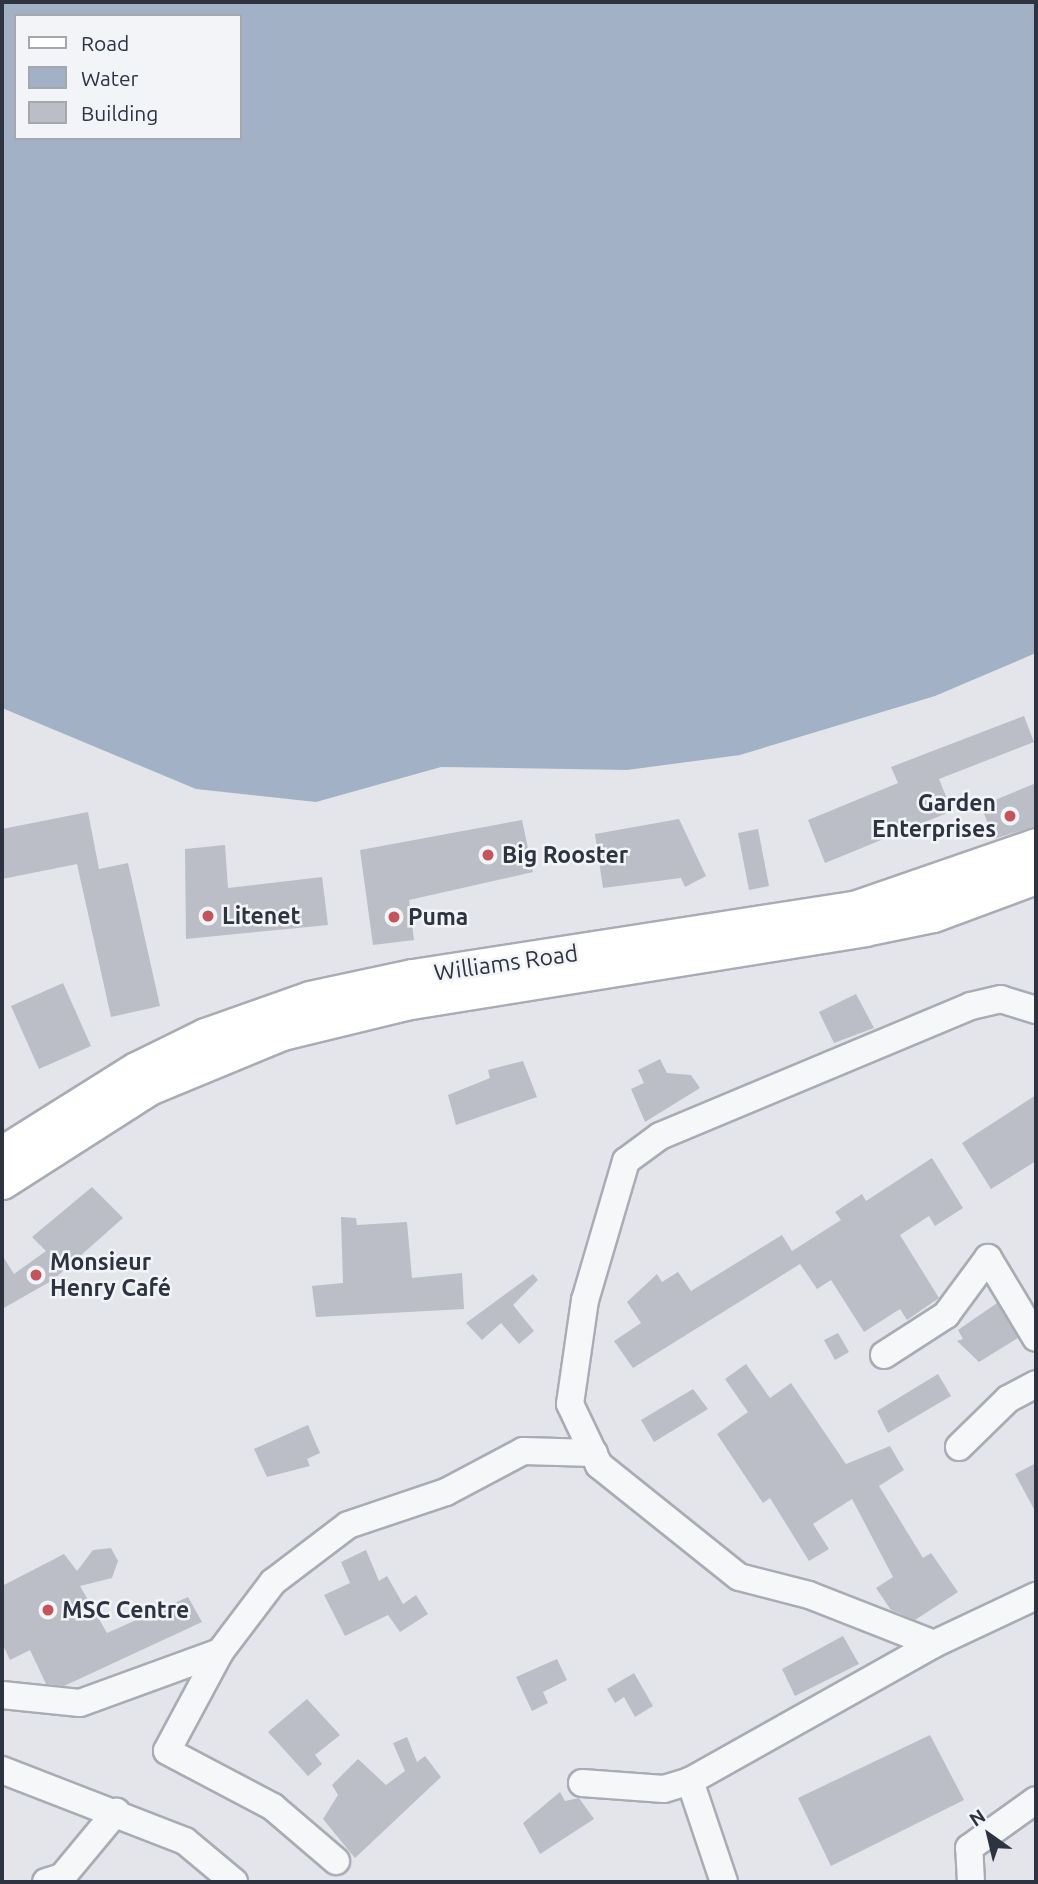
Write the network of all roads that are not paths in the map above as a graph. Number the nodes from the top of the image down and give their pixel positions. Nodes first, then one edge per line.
1 (1036, 845) edge
2 (1036, 877) edge
3 (1036, 1010) edge
4 (2, 1153) edge
5 (2, 1182) edge
6 (1036, 1338) edge
7 (884, 1355) dead end
8 (1036, 1384) edge
9 (959, 1447) dead end
10 (594, 1453) junction
11 (1036, 1596) edge
12 (934, 1644) junction
13 (220, 1652) junction
14 (2, 1695) edge
15 (2, 1770) edge
16 (691, 1781) junction
17 (582, 1783) dead end
18 (1036, 1800) edge
19 (116, 1812) junction
20 (336, 1861) dead end
21 (720, 1876) edge
22 (46, 1882) edge
23 (234, 1882) edge
24 (971, 1882) edge

1 - 4 main road, Williams Road
2 - 5 main road, Williams Road
3 - 10 street
6 - 7 street
8 - 9 street
10 - 12 street
10 - 13 street
11 - 12 street
12 - 16 street
13 - 14 street
13 - 20 street
15 - 19 street
16 - 17 street
16 - 21 street
18 - 24 street
19 - 22 street
19 - 23 street

